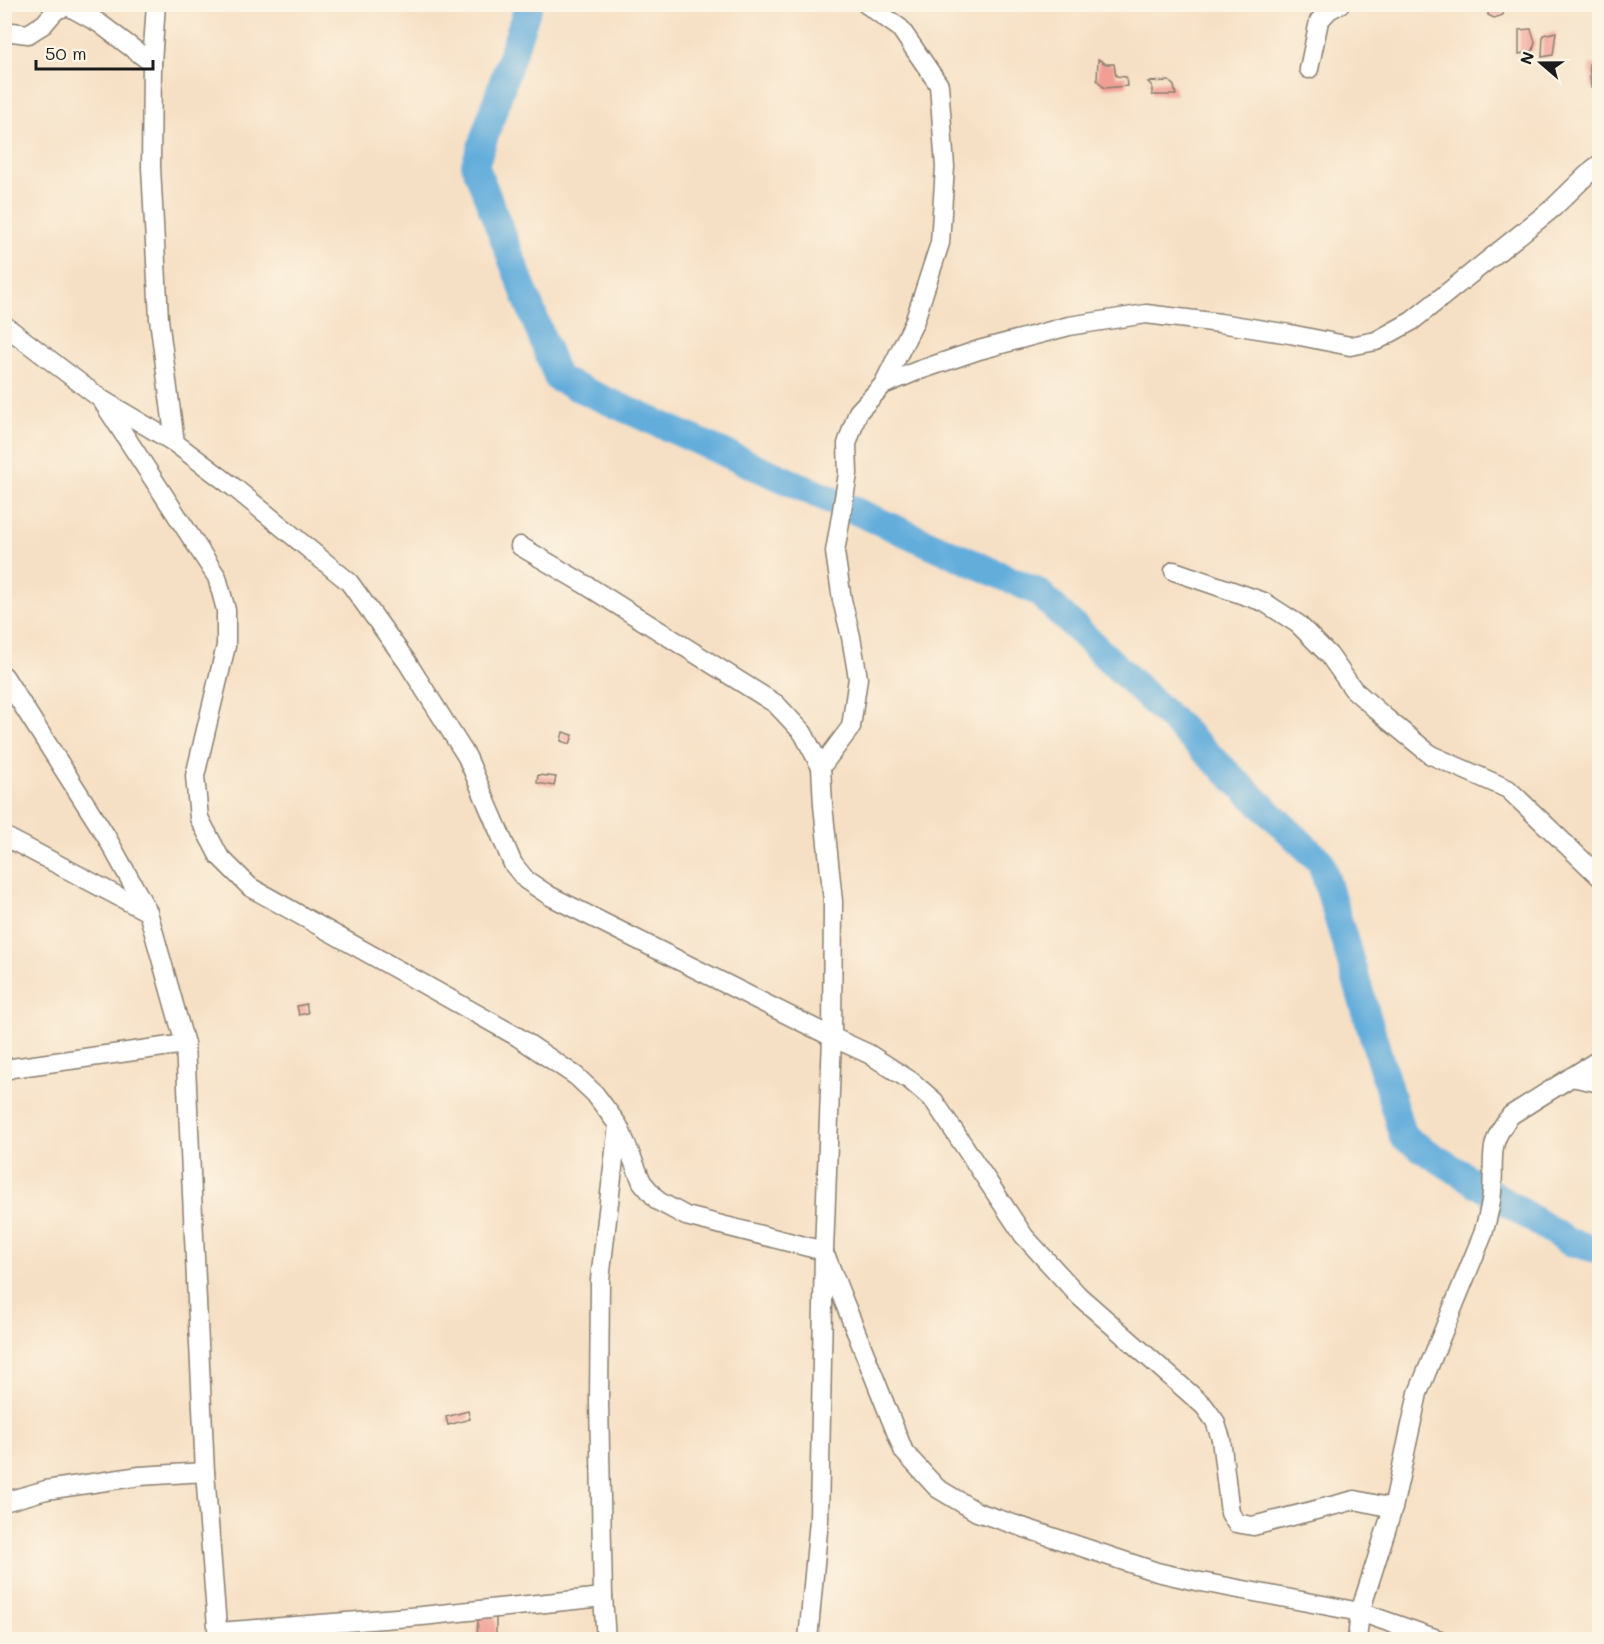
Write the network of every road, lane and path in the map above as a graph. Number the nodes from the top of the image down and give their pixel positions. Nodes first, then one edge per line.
1 (93, 4) edge
2 (156, 4) edge
3 (866, 4) edge
4 (1340, 4) edge
5 (99, 23) junction
6 (4, 31) edge
7 (152, 63) junction
8 (1309, 69) dead end
9 (1599, 164) edge
10 (4, 325) edge
11 (883, 385) junction
12 (101, 399) junction
13 (175, 444) junction
14 (520, 546) dead end
15 (1174, 571) dead end
16 (4, 676) edge
17 (821, 767) junction
18 (4, 836) edge
19 (1599, 877) edge
20 (148, 912) junction
21 (832, 1037) junction
22 (185, 1044) junction
23 (1599, 1059) edge
24 (4, 1071) edge
25 (1571, 1077) junction
26 (1599, 1083) edge
27 (618, 1125) junction
28 (824, 1251) junction
29 (205, 1472) junction
30 (4, 1502) edge
31 (1393, 1508) junction
32 (603, 1597) junction
33 (1360, 1612) junction
34 (218, 1636) edge
35 (606, 1640) edge
36 (808, 1640) edge
37 (1357, 1640) edge
38 (1440, 1640) edge

1 - 5 street
2 - 7 street
3 - 11 street
4 - 8 street
5 - 6 street
5 - 7 street
7 - 13 street
9 - 11 street
10 - 12 street
11 - 17 street
12 - 13 street
12 - 27 street
13 - 21 street
14 - 17 street
15 - 19 street
16 - 20 street
17 - 21 street
18 - 20 street
20 - 22 street
21 - 28 street
21 - 31 street
22 - 24 street
22 - 29 street
23 - 25 street
25 - 26 street
25 - 31 street
27 - 28 street
27 - 32 street
28 - 33 street
28 - 36 street
29 - 30 street
29 - 34 street
31 - 33 street
32 - 34 street
32 - 35 street
33 - 37 street
33 - 38 street

